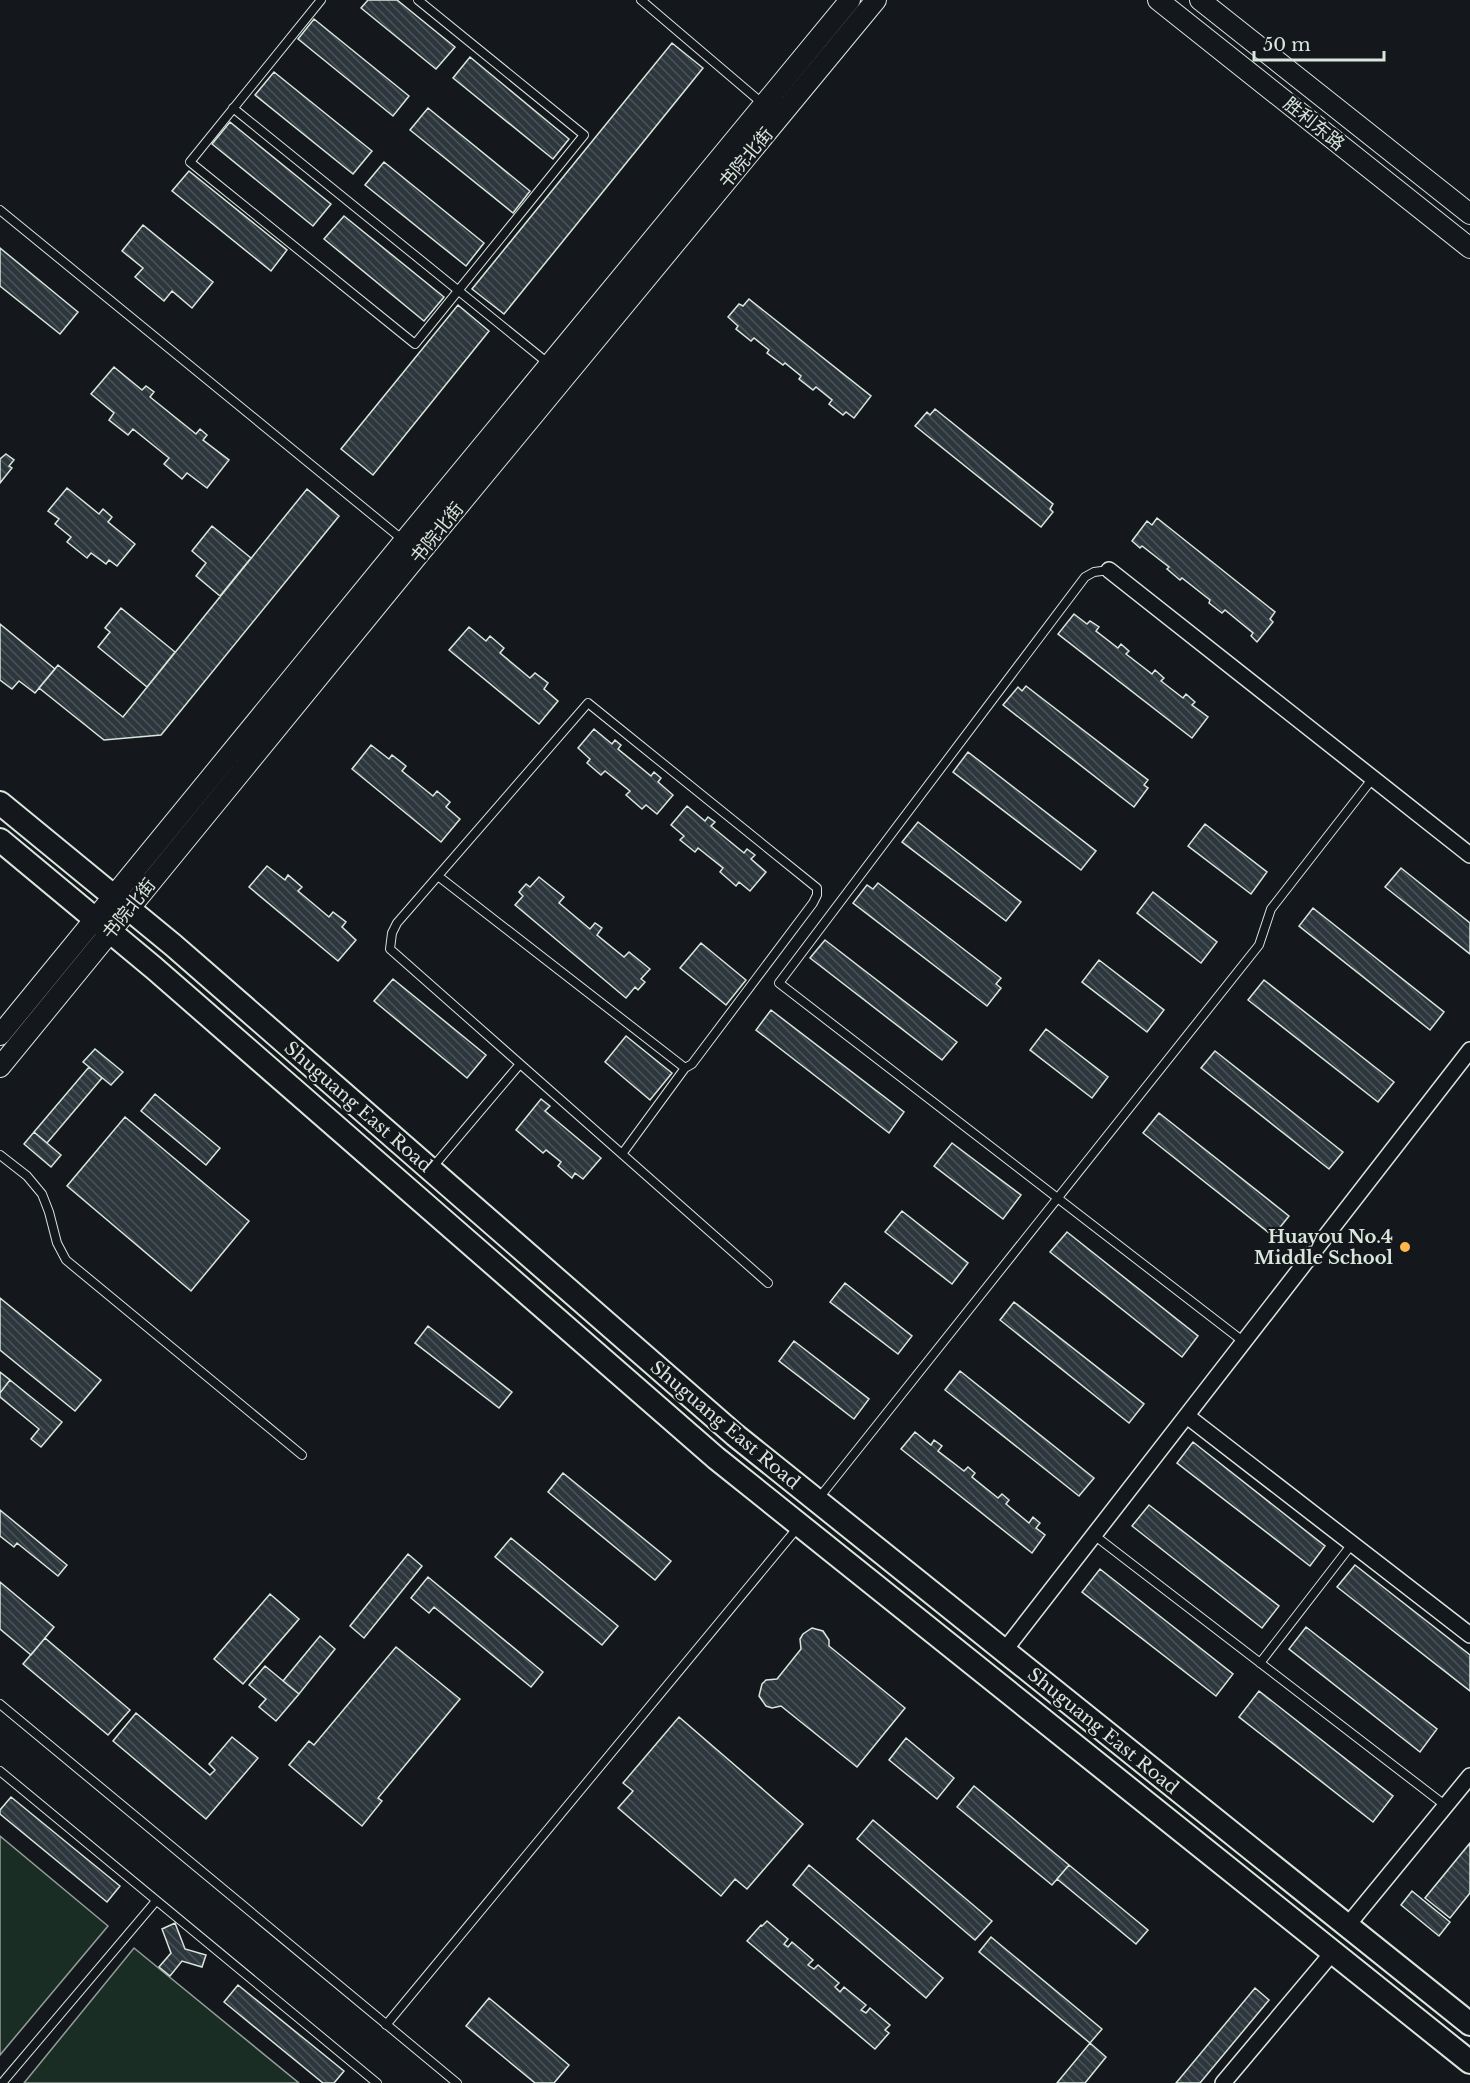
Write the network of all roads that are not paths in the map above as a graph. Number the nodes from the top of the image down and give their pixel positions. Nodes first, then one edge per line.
1 (321, 0) edge
2 (418, 0) edge
3 (641, 0) edge
4 (850, 0) edge
5 (876, 0) edge
6 (1158, 0) edge
7 (1200, 0) edge
8 (764, 105) junction
9 (233, 108) junction
10 (0, 210) edge
11 (1470, 214) edge
12 (1470, 248) edge
13 (459, 291) junction
14 (549, 365) junction
15 (404, 541) junction
16 (1109, 570) joint
17 (1373, 778) junction
18 (0, 803) edge
19 (0, 840) edge
20 (1470, 855) edge
21 (438, 876) junction
22 (121, 903) junction
23 (103, 926) junction
24 (0, 1035) edge
25 (1470, 1050) edge
26 (520, 1064) junction
27 (0, 1067) edge
28 (685, 1068) junction
29 (622, 1154) junction
30 (0, 1155) edge
31 (430, 1170) junction
32 (1058, 1198) junction
33 (768, 1283) dead end
34 (1244, 1342) junction
35 (1187, 1416) junction
36 (302, 1455) dead end
37 (816, 1501) junction
38 (800, 1525) junction
39 (1094, 1535) junction
40 (1352, 1544) junction
41 (1470, 1635) edge
42 (1004, 1652) junction
43 (1260, 1663) junction
44 (0, 1704) edge
45 (0, 1771) edge
46 (1470, 1776) edge
47 (1446, 1806) junction
48 (156, 1901) junction
49 (1347, 1926) junction
50 (1333, 1952) junction
51 (1470, 2024) edge
52 (387, 2025) junction
53 (1470, 2062) edge
54 (2, 2083) edge
55 (377, 2083) edge
56 (457, 2083) edge
57 (1223, 2083) edge

1 - 9 lane
2 - 13 lane
3 - 8 lane
4 - 8 street, 书院北街
5 - 22 street, 书院北街
6 - 12 street, 胜利东路
7 - 11 street, 胜利东路
8 - 14 street, 书院北街
9 - 13 lane
9 - 13 lane
10 - 15 lane
13 - 14 lane
14 - 15 street, 书院北街
15 - 22 street, 书院北街
16 - 17 street
16 - 32 lane
17 - 20 street
17 - 32 lane
18 - 22 main road, Shuguang East Road
19 - 23 main road, Shuguang East Road
21 - 26 lane
21 - 28 lane
21 - 28 lane
22 - 23 street, 书院北街
22 - 31 main road, Shuguang East Road
23 - 24 street, 书院北街
23 - 27 street, 书院北街
23 - 38 main road, Shuguang East Road
25 - 34 street
26 - 29 lane
26 - 31 lane
28 - 29 lane
29 - 33 lane
30 - 36 lane
31 - 37 main road, Shuguang East Road
32 - 34 lane
32 - 37 lane
34 - 35 street
35 - 39 street
35 - 40 street
37 - 42 main road, Shuguang East Road
38 - 50 main road, Shuguang East Road
38 - 52 lane
39 - 42 street
39 - 43 lane
40 - 41 street
40 - 43 lane
42 - 49 main road, Shuguang East Road
43 - 47 lane
44 - 52 lane
45 - 48 lane
46 - 47 street
47 - 49 street
48 - 54 lane
48 - 55 lane
49 - 51 main road, Shuguang East Road
50 - 53 main road, Shuguang East Road
50 - 57 street
52 - 56 lane

